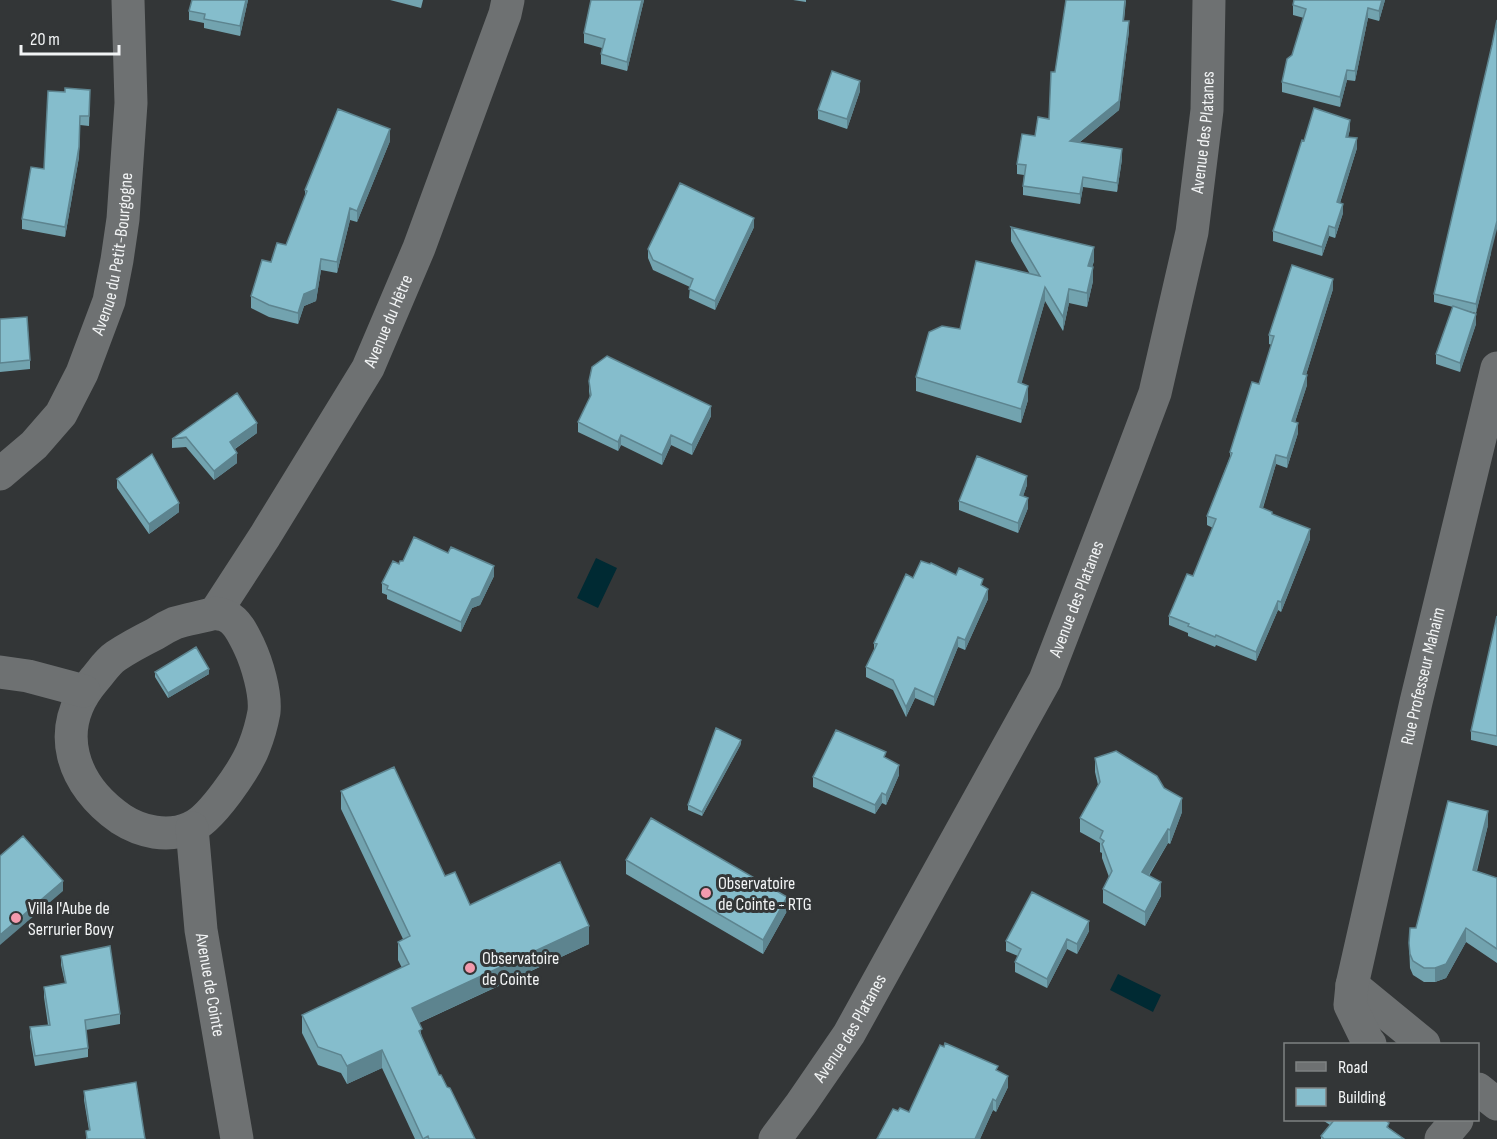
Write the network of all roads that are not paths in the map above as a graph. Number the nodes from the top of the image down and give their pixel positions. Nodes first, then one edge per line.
1 (128, 0) edge
2 (508, 0) edge
3 (1209, 0) edge
4 (1497, 368) edge
5 (0, 474) edge
6 (215, 614) junction
7 (0, 672) edge
8 (84, 691) junction
9 (192, 828) junction
10 (1352, 985) junction
11 (1369, 1043) edge
12 (1423, 1043) edge
13 (1455, 1121) edge
14 (237, 1139) edge
15 (775, 1139) edge
16 (1441, 1139) edge

1 - 5 street, Avenue du Petit-Bourgogne
2 - 6 street, Avenue du Hêtre
3 - 15 street, Avenue des Platanes
4 - 10 street, Rue Professeur Mahaim
6 - 8 street
6 - 9 street
7 - 8 street
8 - 9 street
9 - 14 street, Avenue de Cointe
10 - 11 street, Rue Professeur Mahaim
10 - 12 street
13 - 16 street

